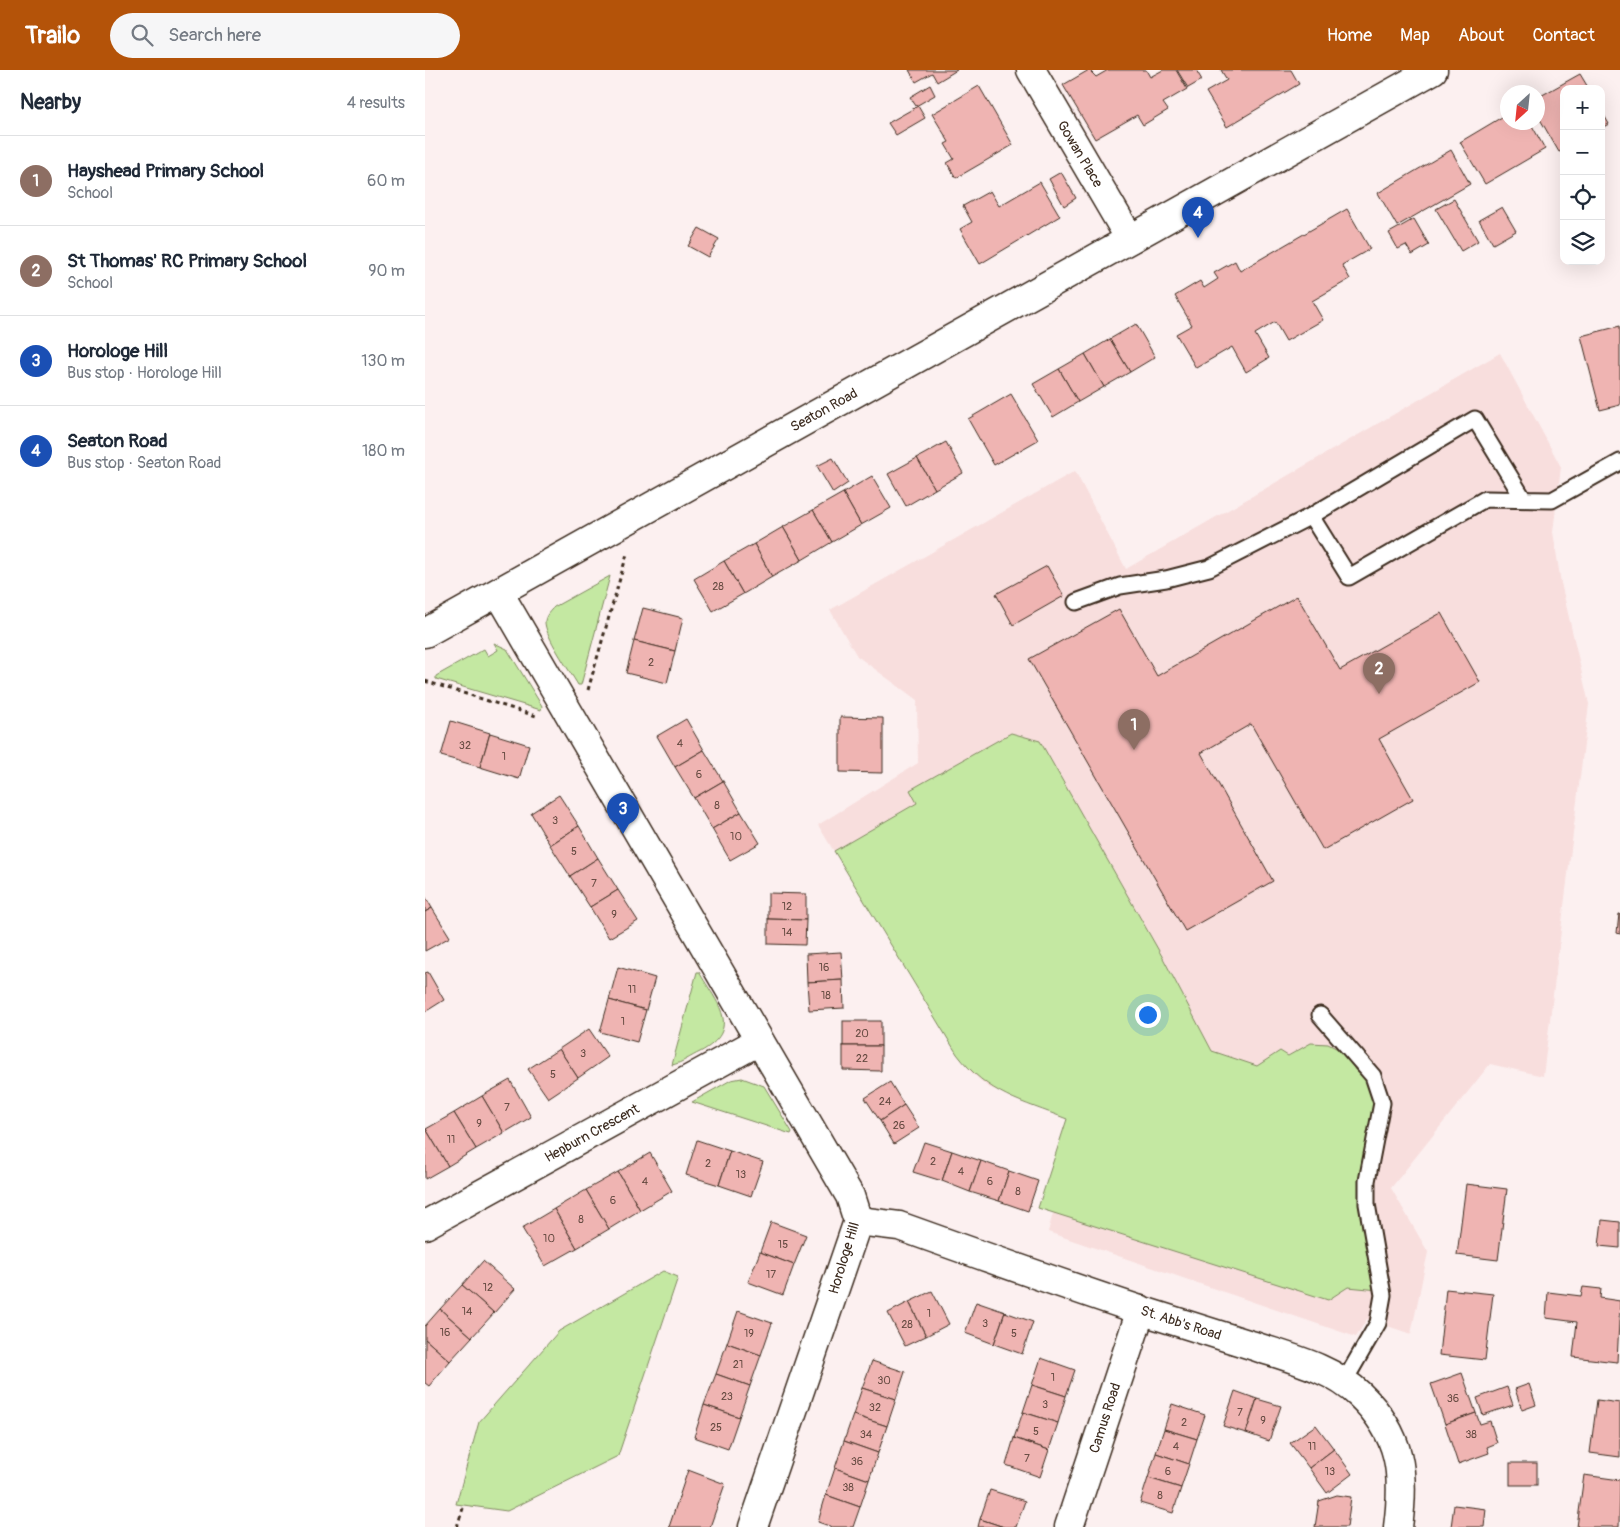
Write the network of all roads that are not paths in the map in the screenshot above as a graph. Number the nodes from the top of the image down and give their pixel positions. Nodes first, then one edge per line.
1 (1031, 70) edge
2 (1433, 70) edge
3 (1130, 239) junction
4 (1620, 462) edge
5 (1523, 498) junction
6 (1311, 516) junction
7 (499, 593) junction
8 (1076, 602) dead end
9 (425, 633) edge
10 (1320, 1015) dead end
11 (759, 1041) junction
12 (858, 1220) junction
13 (425, 1225) edge
14 (1141, 1310) junction
15 (1344, 1382) junction
16 (753, 1527) edge
17 (1069, 1527) edge
18 (1398, 1527) edge

1 - 3 street, Gowan Place
2 - 3 street, Seaton Road
3 - 7 street, Seaton Road
4 - 5 lane
5 - 6 lane
5 - 6 lane
6 - 8 lane
7 - 9 street, Seaton Road
7 - 11 street, Horologe Hill
10 - 15 lane
11 - 12 street, Horologe Hill
11 - 13 street, Hepburn Crescent
12 - 14 street, St. Abb's Road
12 - 16 street, Horologe Hill
14 - 15 street, St. Abb's Road
14 - 17 street, Camus Road
15 - 18 street, St. Abb's Road

